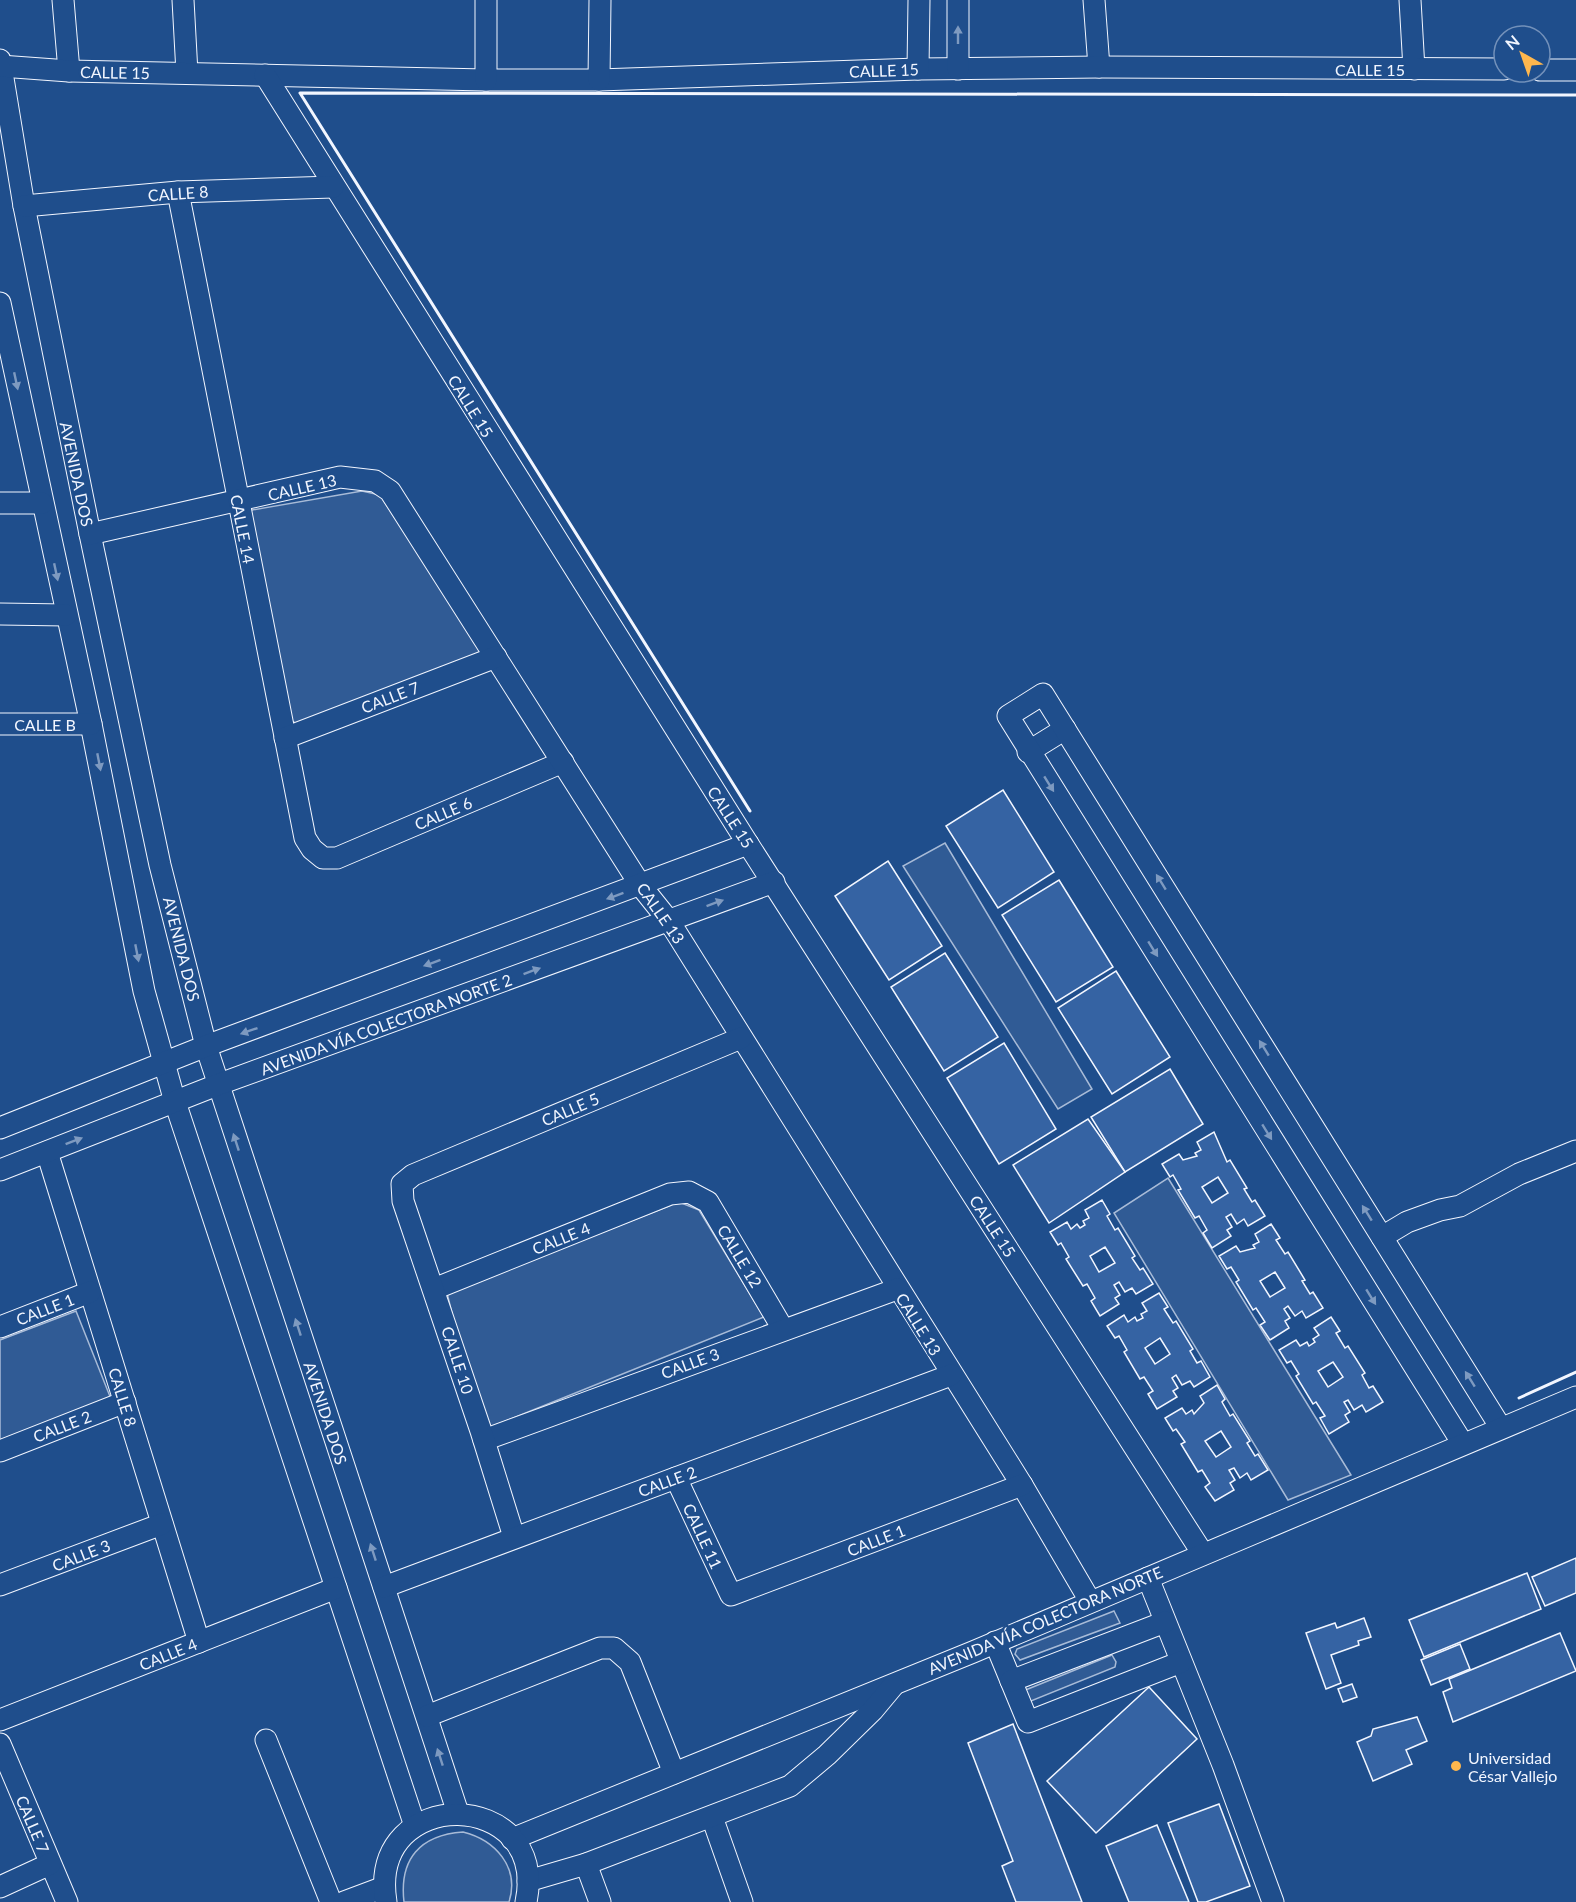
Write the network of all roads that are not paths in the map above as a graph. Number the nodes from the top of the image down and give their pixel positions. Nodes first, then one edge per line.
1 (63, 0) edge
2 (183, 0) edge
3 (486, 0) edge
4 (600, 0) edge
5 (919, 0) edge
6 (958, 0) edge
7 (1094, 0) edge
8 (1410, 0) edge
9 (0, 64) edge
10 (1099, 67) junction
11 (918, 69) junction
12 (958, 69) junction
13 (1414, 69) junction
14 (1492, 69) edge
15 (1552, 70) edge
16 (1576, 70) edge
17 (69, 71) junction
18 (187, 73) junction
19 (265, 75) junction
20 (486, 80) junction
21 (599, 80) junction
22 (333, 187) junction
23 (178, 192) junction
24 (24, 206) junction
25 (0, 303) edge
26 (238, 502) junction
27 (0, 503) edge
28 (42, 503) junction
29 (90, 534) junction
30 (0, 614) edge
31 (66, 615) junction
32 (496, 657) junction
33 (0, 724) edge
34 (91, 724) junction
35 (1065, 729) junction
36 (285, 738) junction
37 (1028, 752) junction
38 (563, 762) junction
39 (748, 844) junction
40 (323, 858) joint
41 (774, 882) junction
42 (641, 886) junction
43 (669, 921) junction
44 (741, 1038) junction
45 (206, 1046) junction
46 (164, 1063) junction
47 (217, 1085) junction
48 (175, 1102) junction
49 (0, 1128) edge
50 (1576, 1151) edge
51 (47, 1152) junction
52 (0, 1170) edge
53 (402, 1184) joint
54 (689, 1192) joint
55 (1382, 1237) junction
56 (434, 1289) junction
57 (897, 1289) junction
58 (90, 1292) junction
59 (0, 1327) edge
60 (783, 1329) junction
61 (951, 1375) junction
62 (1576, 1397) edge
63 (125, 1402) junction
64 (1501, 1428) junction
65 (484, 1440) junction
66 (1463, 1444) junction
67 (0, 1450) edge
68 (676, 1478) junction
69 (1022, 1485) junction
70 (162, 1524) junction
71 (514, 1538) junction
72 (1203, 1554) junction
73 (1148, 1578) junction
74 (0, 1585) edge
75 (384, 1587) junction
76 (336, 1588) junction
77 (731, 1595) joint
78 (1090, 1601) junction
79 (1165, 1622) junction
80 (199, 1642) junction
81 (995, 1642) junction
82 (1181, 1662) junction
83 (1011, 1681) junction
84 (895, 1683) junction
85 (427, 1716) junction
86 (0, 1720) edge
87 (266, 1740) dead end
88 (0, 1744) edge
89 (674, 1773) junction
90 (458, 1813) junction
91 (712, 1817) junction
92 (414, 1826) junction
93 (513, 1839) junction
94 (50, 1864) junction
95 (586, 1864) junction
96 (528, 1881) junction
97 (0, 1887) edge
98 (385, 1894) edge
99 (67, 1902) edge
100 (331, 1902) edge
101 (344, 1902) edge
102 (526, 1902) edge
103 (600, 1902) edge
104 (742, 1902) edge
105 (1273, 1902) edge

1 - 17 street
2 - 18 street
3 - 20 street
4 - 21 street
5 - 11 street
12 -> 6 street
7 - 10 street
8 - 13 street
9 - 17 street, CALLE 15
9 - 24 street, AVENIDA DOS
10 - 12 street, CALLE 15
10 - 13 street, CALLE 15
11 - 12 street, CALLE 15
11 - 21 street, CALLE 15
13 - 14 street, CALLE 15
15 - 16 street
17 - 18 street, CALLE 15
18 - 19 street, CALLE 15
19 - 20 street, CALLE 15
19 - 22 street, CALLE 15
20 - 21 street, CALLE 15
22 - 23 street, CALLE 8
22 - 39 street, CALLE 15
23 - 24 street, CALLE 8
23 - 26 street, CALLE 14
24 - 29 street, AVENIDA DOS
25 -> 28 street
26 - 29 street, CALLE 13
26 - 32 street, CALLE 13
26 - 36 street, CALLE 14
27 - 28 street
28 -> 31 street
29 - 45 street, AVENIDA DOS
30 - 31 street
31 - 34 street
32 - 36 street, CALLE 7
32 - 38 street, CALLE 13
33 - 34 street, CALLE B
34 -> 46 street
35 - 37 street
35 - 37 street
55 -> 35 street
36 - 40 street, CALLE 14
37 -> 66 street
38 - 40 street, CALLE 6
38 - 42 street, CALLE 13
39 - 41 street, CALLE 15
39 - 42 street
43 -> 41 street, AVENIDA VÍA COLECTORA NORTE 2
41 - 72 street, CALLE 15
42 - 43 street, CALLE 13
42 -> 45 street
43 - 44 street, CALLE 13
47 -> 43 street, AVENIDA VÍA COLECTORA NORTE 2
44 - 53 street, CALLE 5
44 - 57 street, CALLE 13
45 - 46 street
45 - 47 street, AVENIDA DOS
46 - 48 street
46 - 49 street
47 - 48 street, AVENIDA VÍA COLECTORA NORTE 2
75 -> 47 street, AVENIDA DOS
51 -> 48 street, AVENIDA VÍA COLECTORA NORTE 2
48 - 76 street
50 - 55 street
51 - 52 street, AVENIDA VÍA COLECTORA NORTE 2
51 - 58 street, CALLE 8
53 - 56 street, CALLE 10
54 - 56 street, CALLE 4
54 - 60 street, CALLE 12
64 -> 55 street
56 - 65 street, CALLE 10
57 - 60 street, CALLE 3
57 - 61 street, CALLE 13
58 - 59 street, CALLE 1
58 - 63 street, CALLE 8
60 - 65 street, CALLE 3
61 - 68 street, CALLE 2
61 - 69 street, CALLE 13
62 - 64 street, AVENIDA VÍA COLECTORA NORTE
63 - 67 street, CALLE 2
63 - 70 street, CALLE 8
64 - 66 street, AVENIDA VÍA COLECTORA NORTE
65 - 71 street, CALLE 10
66 - 72 street, AVENIDA VÍA COLECTORA NORTE
68 - 71 street, CALLE 2
68 - 77 street, CALLE 11
69 - 77 street, CALLE 1
69 - 78 street, CALLE 13
70 - 74 street, CALLE 3
70 - 80 street, CALLE 8
71 - 75 street, CALLE 2
72 - 73 street, AVENIDA VÍA COLECTORA NORTE
73 - 78 street, AVENIDA VÍA COLECTORA NORTE
73 - 79 street
75 - 85 street, AVENIDA DOS
76 - 80 street, CALLE 4
76 - 92 street
78 - 81 street, AVENIDA VÍA COLECTORA NORTE
79 - 82 street
79 - 83 street
80 - 86 street, CALLE 4
81 - 83 street
81 - 84 street, AVENIDA VÍA COLECTORA NORTE
82 - 83 street
82 - 105 street
84 - 89 street, AVENIDA VÍA COLECTORA NORTE
84 - 91 street
85 - 89 street
90 -> 85 street, AVENIDA DOS
87 - 100 street
88 - 94 street, CALLE 7
89 - 93 street, AVENIDA VÍA COLECTORA NORTE
90 - 92 street
90 - 93 street
91 - 95 street
91 - 104 street
92 - 98 street
93 - 96 street
94 - 97 street
94 - 99 street, CALLE 7
95 - 96 street
95 - 103 street
96 - 102 street
98 - 101 street

